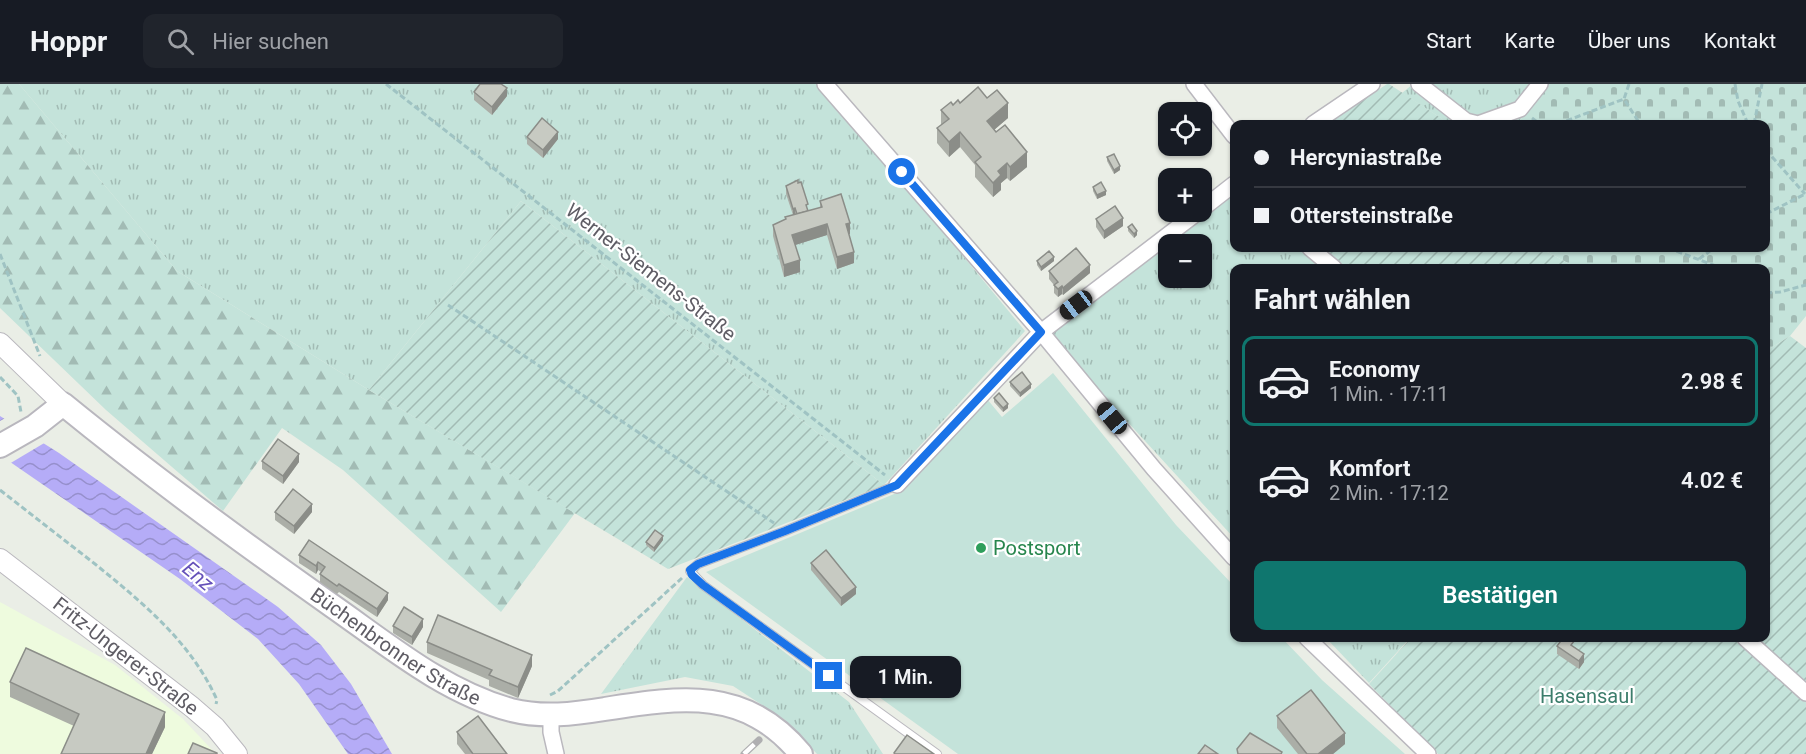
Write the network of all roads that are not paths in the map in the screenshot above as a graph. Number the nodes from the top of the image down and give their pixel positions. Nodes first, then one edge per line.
1 (825, 84) edge
2 (1194, 84) edge
3 (1372, 84) edge
4 (1419, 84) edge
5 (1540, 84) edge
6 (1319, 120) edge
7 (1465, 120) edge
8 (1489, 120) edge
9 (1230, 131) edge
10 (1230, 187) edge
11 (1212, 201) edge
12 (1184, 222) edge
13 (1315, 252) edge
14 (1329, 264) edge
15 (1041, 332) junction
16 (0, 344) edge
17 (63, 404) junction
18 (0, 446) edge
19 (897, 485) joint
20 (1230, 554) edge
21 (3, 563) edge
22 (1311, 642) edge
23 (1749, 642) edge
24 (1806, 693) edge
25 (549, 706) junction
26 (237, 754) edge
27 (556, 754) edge
28 (801, 754) edge
29 (937, 754) edge
30 (1428, 754) edge

1 - 15 street
2 - 9 street
3 - 6 street
4 - 7 street
5 - 8 street
10 - 11 street
12 - 15 street
13 - 14 street
15 - 19 street
15 - 20 street
16 - 17 street
17 - 18 main road
17 - 25 main road, Büchenbronner Straße
19 - 29 lane
21 - 26 street, Fritz-Ungerer-Straße
22 - 30 street
23 - 24 street
25 - 27 street
25 - 28 main road, Büchenbronner Straße

